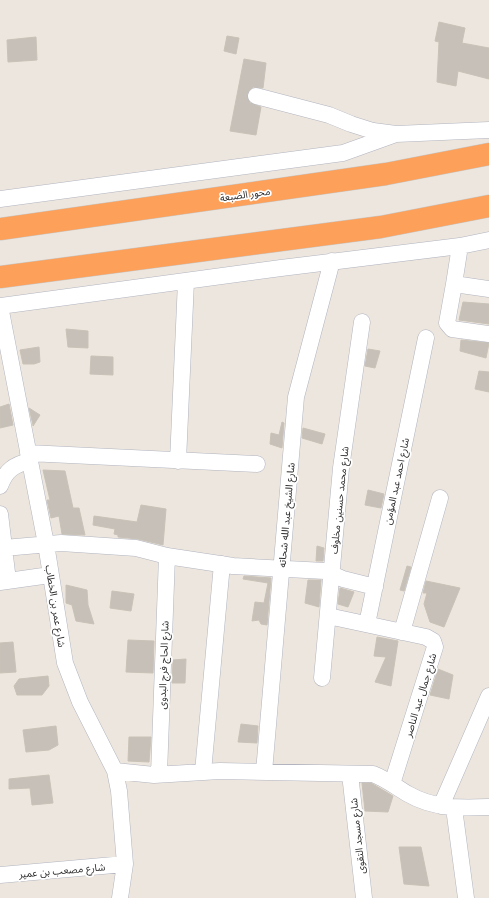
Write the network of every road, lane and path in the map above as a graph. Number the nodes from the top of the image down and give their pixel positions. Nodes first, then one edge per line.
1 (256, 96) dead end
2 (489, 130) edge
3 (396, 134) junction
4 (489, 154) edge
5 (0, 199) edge
6 (489, 206) edge
7 (0, 229) edge
8 (489, 240) edge
9 (460, 246) junction
10 (332, 261) junction
11 (0, 277) edge
12 (186, 281) junction
13 (454, 284) junction
14 (489, 289) edge
15 (0, 306) edge
16 (362, 322) dead end
17 (489, 334) edge
18 (426, 338) dead end
19 (29, 457) junction
20 (178, 461) junction
21 (257, 464) dead end
22 (0, 486) edge
23 (440, 498) dead end
24 (0, 514) edge
25 (1, 530) edge
26 (46, 544) junction
27 (4, 548) junction
28 (167, 556) junction
29 (222, 564) junction
30 (281, 569) junction
31 (332, 574) junction
32 (50, 575) junction
33 (4, 582) edge
34 (375, 587) junction
35 (328, 616) junction
36 (367, 624) junction
37 (402, 632) junction
38 (322, 678) dead end
39 (489, 696) edge
40 (115, 771) junction
41 (203, 772) junction
42 (264, 772) junction
43 (159, 774) junction
44 (350, 774) junction
45 (392, 784) junction
46 (447, 807) junction
47 (489, 807) edge
48 (124, 864) junction
49 (0, 875) edge
50 (120, 898) edge
51 (364, 898) edge
52 (466, 898) edge

1 - 3 street
2 - 3 street
3 - 5 street
4 - 7 highway, محور الضبعة
6 - 11 highway
8 - 9 street
9 - 10 street
9 - 13 street
10 - 12 street
10 - 30 street, شارع الشيخ عبد الله شحاته
12 - 15 street
12 - 20 street
13 - 14 street
13 - 17 street
15 - 19 street, شارع عمر بن الخطاب
16 - 31 street, شارع محمد حسنين مخلوف
18 - 34 street, شارع احمد عبد المؤمن
19 - 20 street
19 - 22 street
19 - 26 street, شارع عمر بن الخطاب
20 - 21 street
23 - 37 street
24 - 25 street
25 - 27 street
26 - 27 street
26 - 28 street
26 - 32 street, شارع عمر بن الخطاب
27 - 33 street
28 - 29 street
28 - 43 street, شارع الحاج فرج البدوى
29 - 30 street
29 - 41 street
30 - 31 street
30 - 42 street, شارع الشيخ عبد الله شحاته
31 - 34 street
31 - 35 street, شارع محمد حسنين مخلوف
32 - 33 street
32 - 40 street, شارع عمر بن الخطاب
34 - 36 street, شارع احمد عبد المؤمن
35 - 36 street, شارع جمال عبد الناصر
35 - 38 street, شارع محمد حسنين مخلوف
36 - 37 street, شارع جمال عبد الناصر
37 - 45 street, شارع جمال عبد الناصر
39 - 46 street
40 - 43 street
40 - 48 street, شارع عمر بن الخطاب
41 - 42 street
41 - 43 street
42 - 44 street
44 - 45 street
44 - 51 street, شارع مسجد التقوى
45 - 46 street
46 - 47 street
46 - 52 street
48 - 49 street, شارع مصعب بن عمير
48 - 50 street, شارع عمر بن الخطاب

